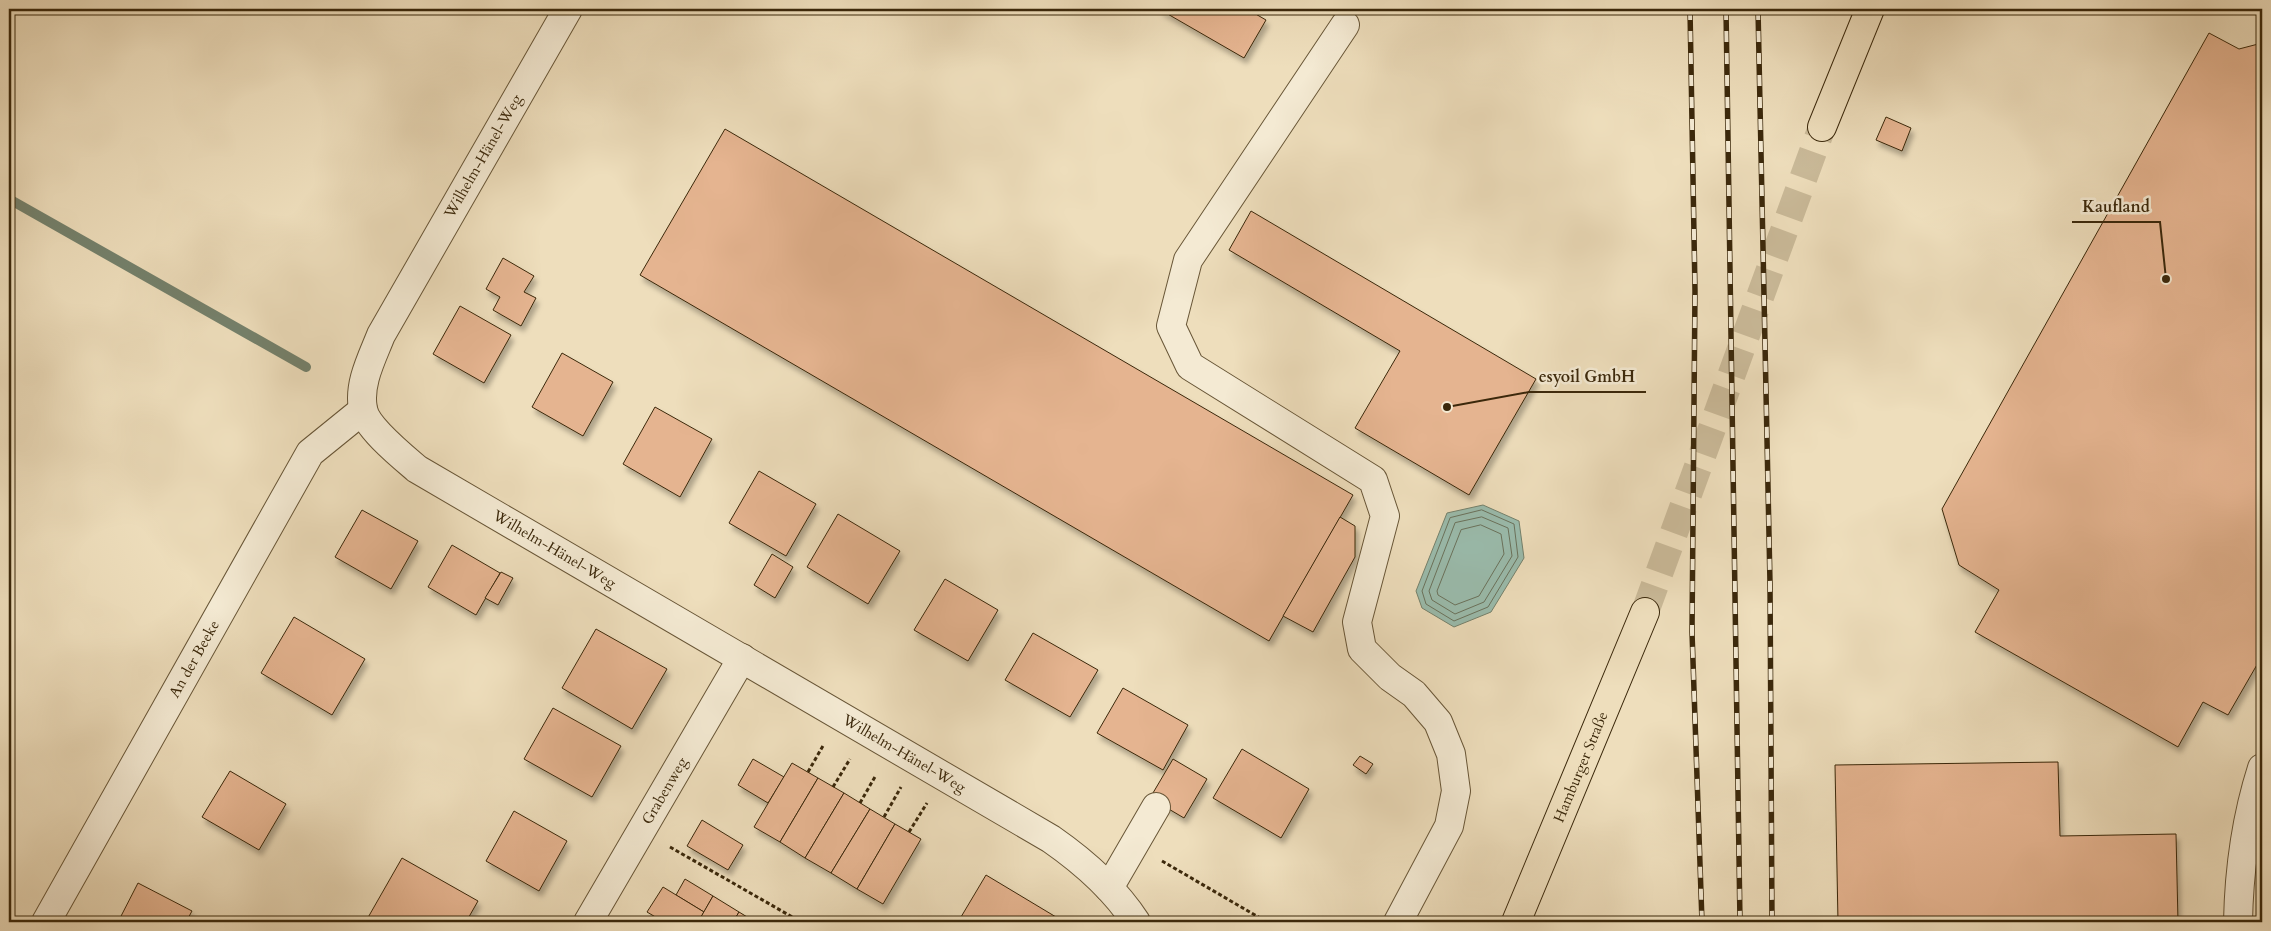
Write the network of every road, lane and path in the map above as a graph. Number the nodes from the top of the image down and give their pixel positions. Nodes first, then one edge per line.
1 (568, 9) edge
2 (1870, 9) edge
3 (1345, 25) dead end
4 (1822, 127) tunnel mouth
5 (363, 410) junction
6 (1645, 612) tunnel mouth
7 (742, 658) junction
8 (2262, 768) edge
9 (1156, 807) dead end
10 (642, 830) junction
11 (1134, 844) junction
12 (1109, 888) junction
13 (46, 922) edge
14 (588, 922) edge
15 (800, 922) edge
16 (1136, 922) edge
17 (1267, 922) edge
18 (1398, 922) edge
19 (1516, 922) edge
20 (2238, 922) edge

1 - 5 street, Wilhelm-Hänel-Weg
2 - 4 main road
3 - 18 street
5 - 7 street, Wilhelm-Hänel-Weg
5 - 13 street, An der Beeke
6 - 19 main road, Hamburger Straße
7 - 10 street, Grabenweg
7 - 12 street, Wilhelm-Hänel-Weg
8 - 20 street
9 - 11 street
10 - 14 street, Grabenweg
10 - 15 path
11 - 12 street
11 - 17 path
12 - 16 street, Wilhelm-Hänel-Weg

